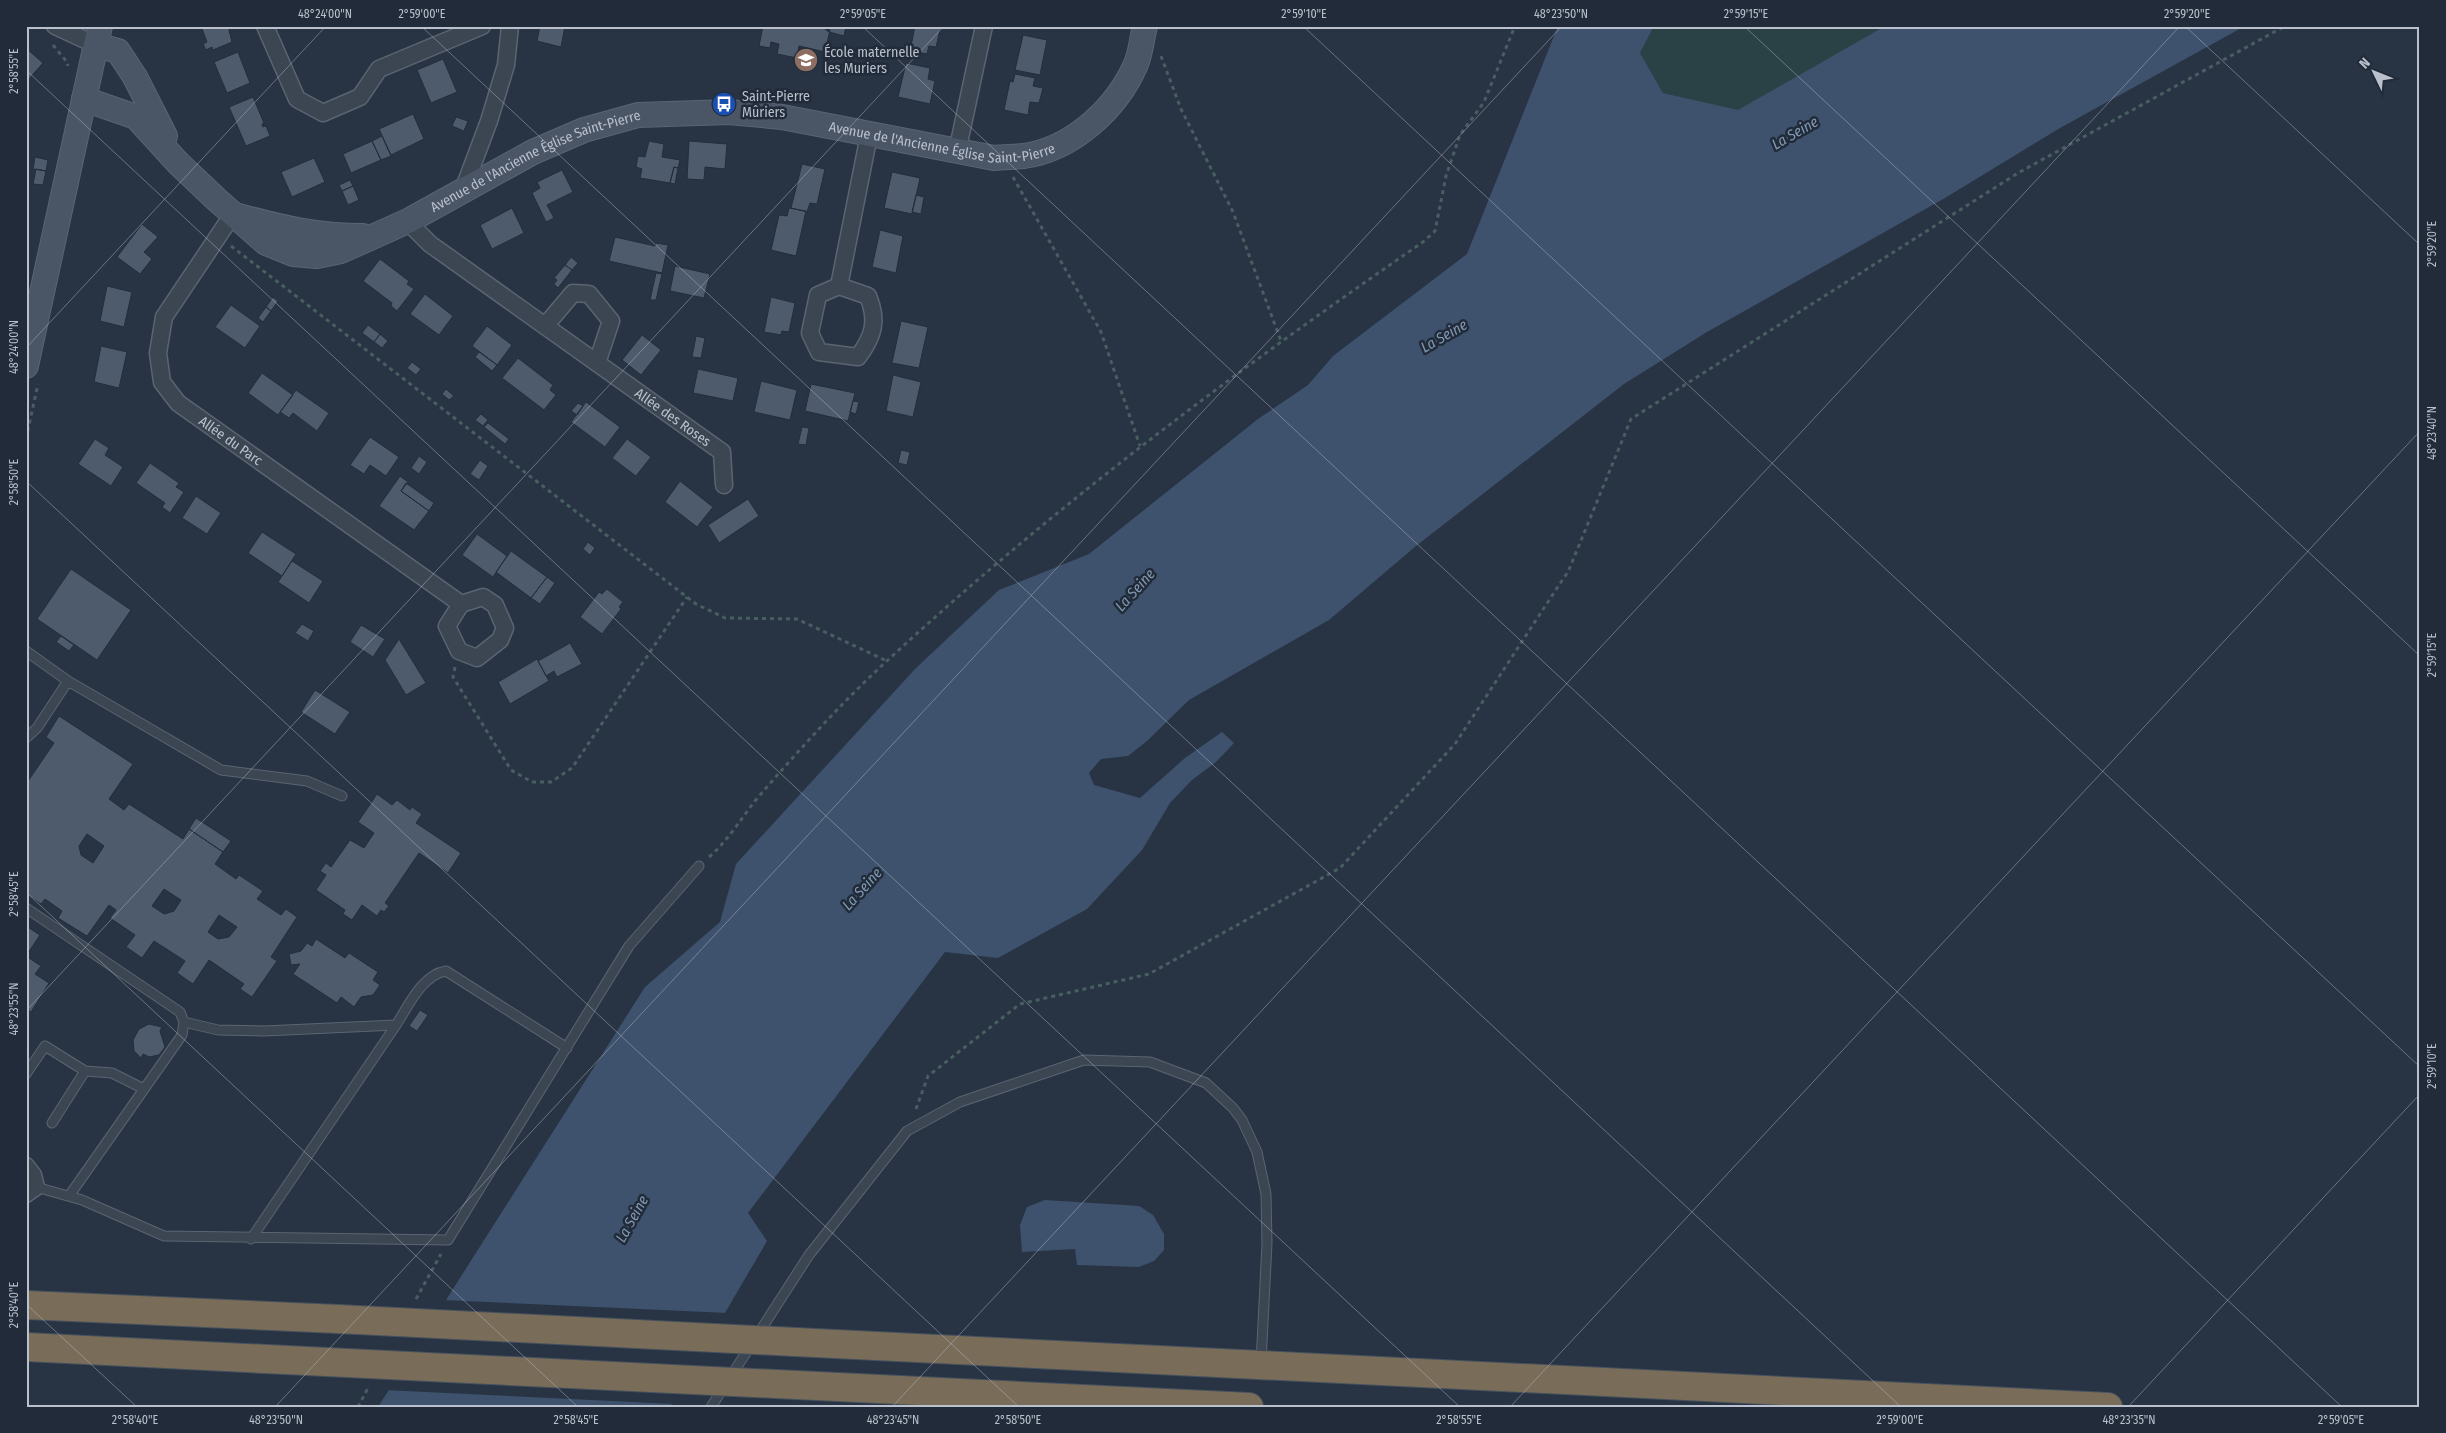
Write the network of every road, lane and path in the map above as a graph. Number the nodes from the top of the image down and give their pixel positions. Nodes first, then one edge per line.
1 (54, 26) edge
2 (265, 26) edge
3 (482, 26) edge
4 (510, 26) edge
5 (984, 26) edge
6 (1145, 26) edge
7 (1514, 26) edge
8 (2285, 26) edge
9 (98, 36) edge
10 (1160, 54) dead end
11 (84, 99) junction
12 (869, 135) junction
13 (957, 152) junction
14 (1009, 157) junction
15 (178, 163) junction
16 (462, 193) junction
17 (233, 214) junction
18 (410, 220) junction
19 (219, 236) junction
20 (839, 286) junction
21 (545, 326) junction
22 (1281, 341) junction
23 (597, 363) junction
24 (33, 371) edge
25 (26, 440) edge
26 (1140, 446) junction
27 (724, 485) dead end
28 (687, 597) junction
29 (461, 604) junction
30 (459, 651) junction
31 (26, 652) edge
32 (887, 661) junction
33 (68, 681) junction
34 (26, 738) edge
35 (342, 796) dead end
36 (699, 866) joint
37 (26, 908) edge
38 (184, 1022) junction
39 (396, 1025) junction
40 (567, 1048) junction
41 (85, 1071) junction
42 (26, 1074) edge
43 (144, 1089) junction
44 (52, 1123) dead end
45 (908, 1131) junction
46 (26, 1166) edge
47 (31, 1191) edge
48 (69, 1196) junction
49 (251, 1239) junction
50 (26, 1305) edge
51 (26, 1347) edge
52 (1261, 1365) junction
53 (711, 1407) edge
54 (1249, 1407) edge
55 (2108, 1407) edge

1 - 9 street
2 - 3 street
4 - 16 street
5 - 13 street
6 - 14 street, Avenue de l'Ancienne Église Saint-Pierre
7 - 22 path
8 - 45 path
9 - 11 street
9 - 15 street
10 - 22 path
11 - 15 street, Avenue de l'Ancienne Église Saint-Pierre
11 - 24 street
12 - 13 street, Avenue de l'Ancienne Église Saint-Pierre
12 - 16 street, Avenue de l'Ancienne Église Saint-Pierre
12 - 20 street
13 - 14 street, Avenue de l'Ancienne Église Saint-Pierre
14 - 26 path
15 - 17 street, Avenue de l'Ancienne Église Saint-Pierre
16 - 18 street, Avenue de l'Ancienne Église Saint-Pierre
17 - 18 street, Avenue de l'Ancienne Église Saint-Pierre
17 - 19 street, Allée du Parc
18 - 21 street, Allée des Roses
19 - 28 path
19 - 29 street, Allée du Parc
20 - 20 street
21 - 23 street, Allée des Roses
21 - 23 street
22 - 26 path
23 - 27 street, Allée des Roses
24 - 25 path
26 - 32 path
28 - 30 path
28 - 32 path
29 - 30 street
29 - 30 street
31 - 33 lane
32 - 36 path
33 - 34 lane
33 - 35 lane
36 - 40 lane
37 - 38 lane
38 - 39 lane
38 - 43 lane
39 - 40 lane
39 - 49 lane
40 - 49 lane
41 - 42 lane
41 - 43 lane
41 - 44 lane
43 - 48 lane
45 - 52 lane
45 - 53 lane
46 - 47 street
47 - 48 lane
48 - 49 lane
50 - 52 highway, bridge
51 - 54 highway, bridge
52 - 55 highway

